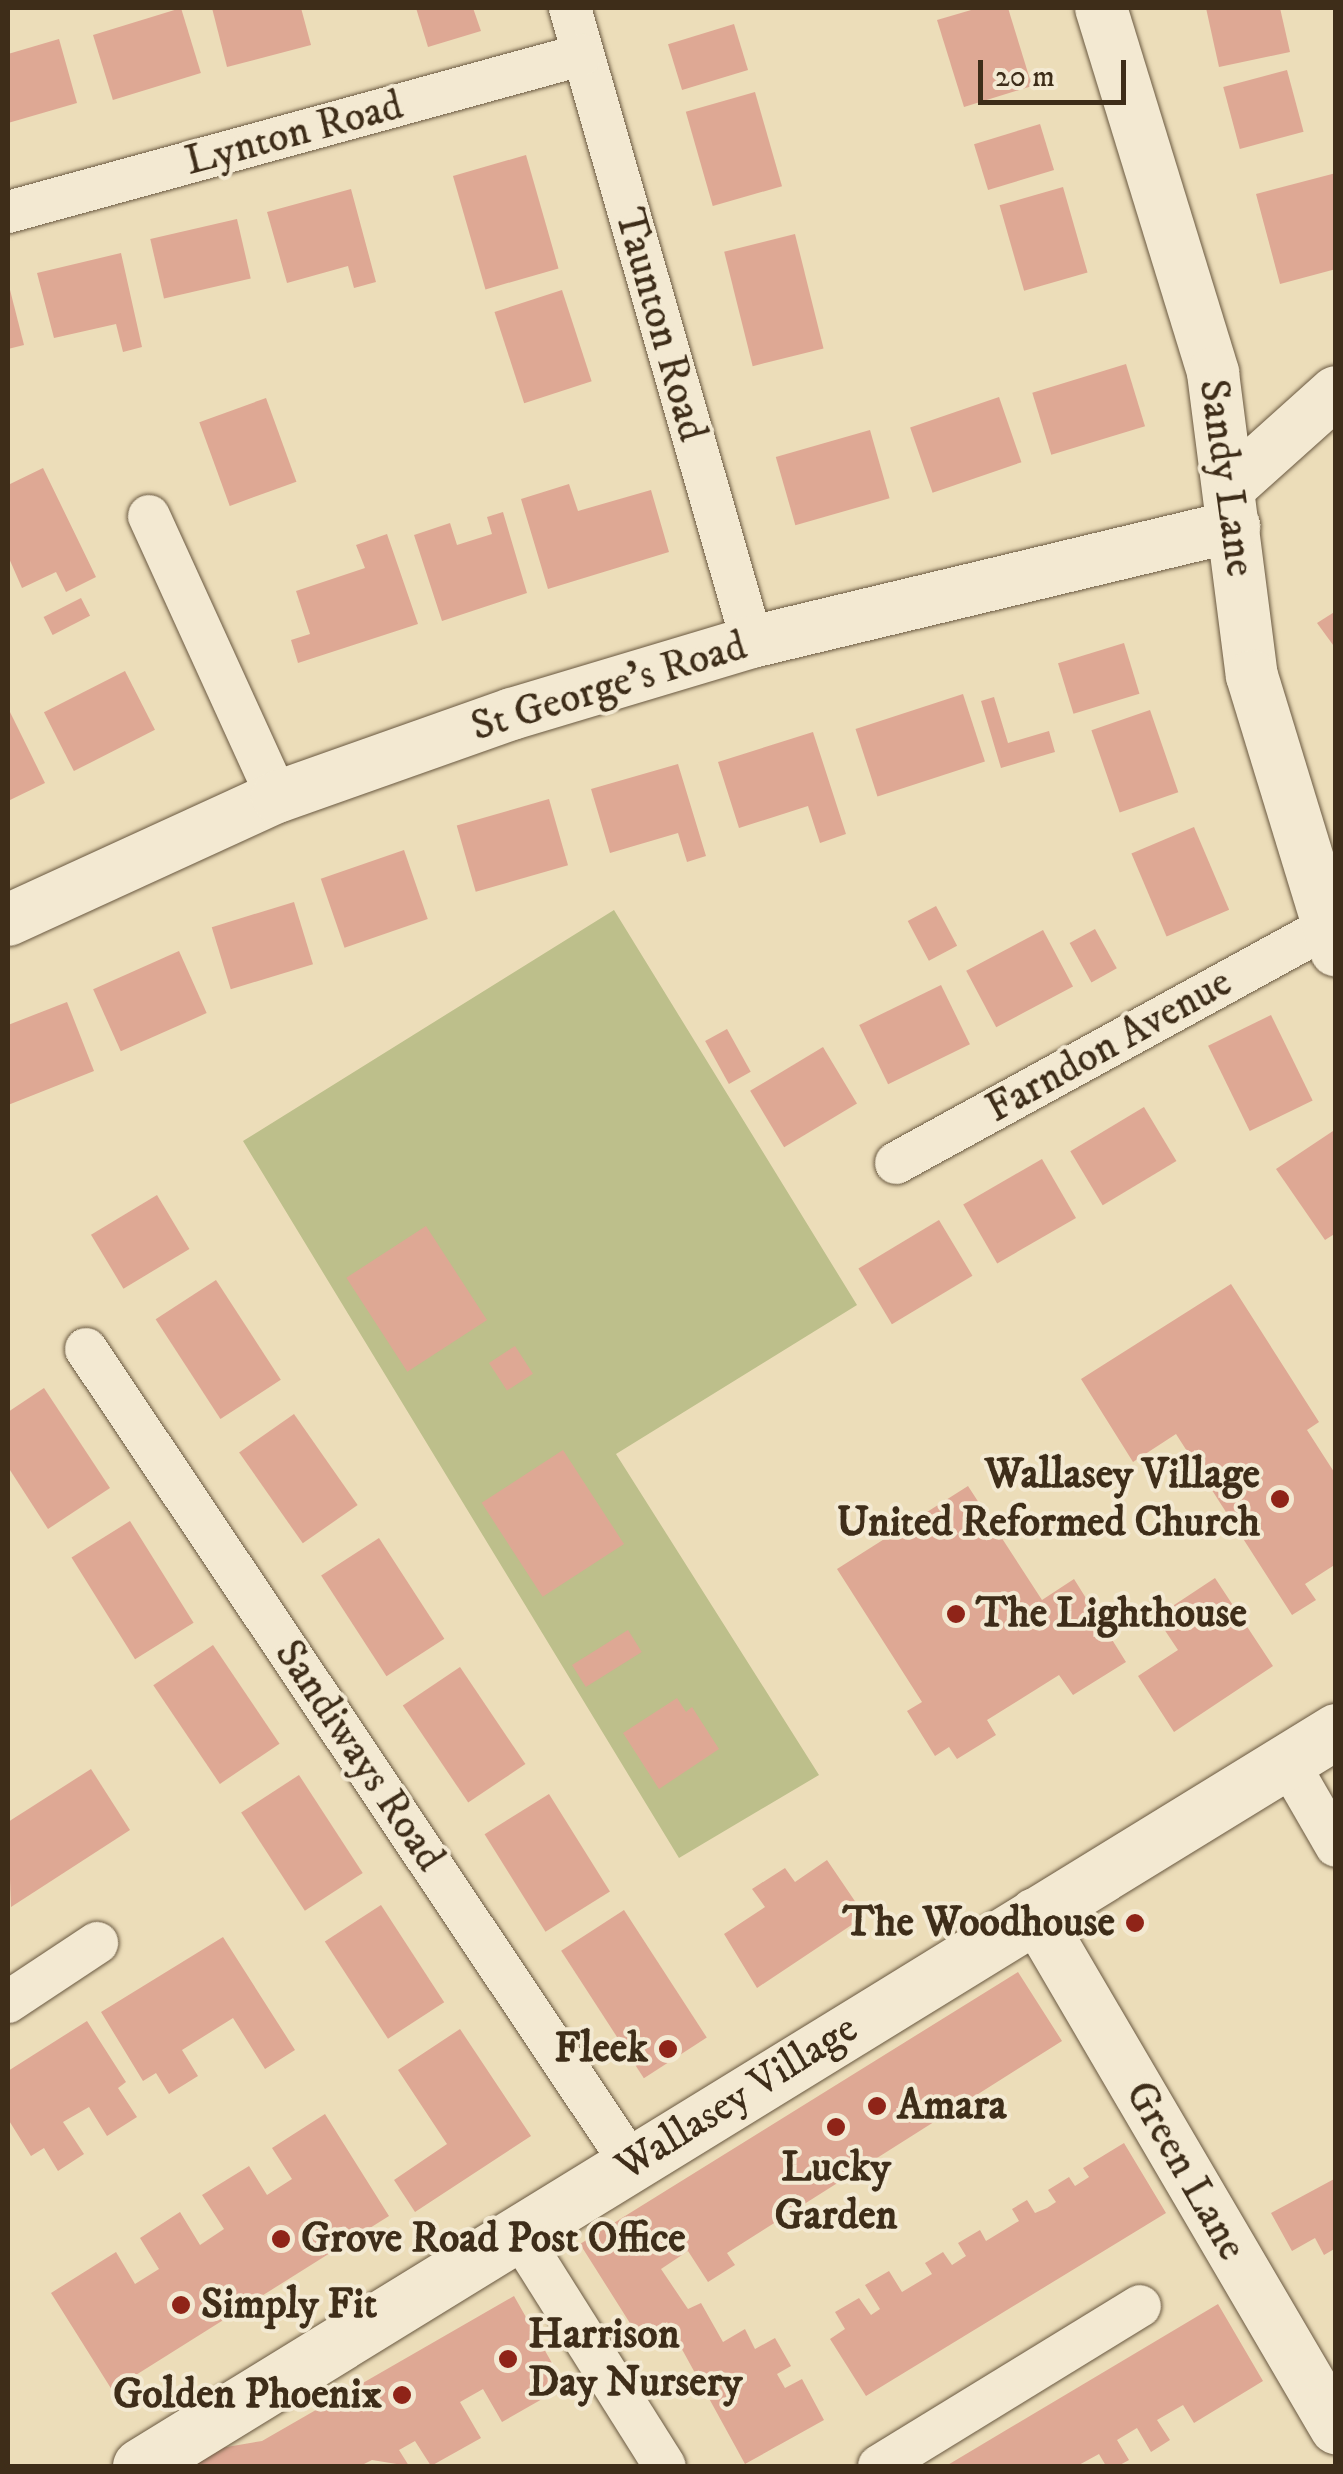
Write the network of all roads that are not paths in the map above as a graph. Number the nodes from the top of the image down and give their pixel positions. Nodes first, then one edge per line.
1 (570, 8) edge
2 (1101, 8) edge
3 (581, 55) junction
4 (8, 212) edge
5 (1336, 392) edge
6 (1232, 507) junction
7 (148, 516) dead end
8 (752, 642) junction
9 (278, 798) junction
10 (8, 920) edge
11 (1329, 940) edge
12 (896, 1162) dead end
13 (86, 1349) dead end
14 (1336, 1731) edge
15 (1287, 1761) junction
16 (1336, 1846) edge
17 (1035, 1914) junction
18 (96, 1943) dead end
19 (8, 2002) edge
20 (631, 2163) junction
21 (518, 2232) junction
22 (1140, 2306) dead end
23 (1336, 2428) edge
24 (140, 2466) edge
25 (664, 2466) edge
26 (879, 2466) edge

1 - 3 street, Taunton Road
2 - 6 street, Sandy Lane
3 - 4 street, Lynton Road
3 - 8 street, Taunton Road
5 - 6 street, St George's Road
6 - 8 street, St George's Road
6 - 11 street, Sandy Lane
7 - 9 street
8 - 9 street, St George's Road
9 - 10 street, St George's Road
11 - 12 street, Farndon Avenue
13 - 20 street, Sandiways Road
14 - 15 main road, Wallasey Village
15 - 16 street
15 - 17 main road, Wallasey Village
17 - 20 main road, Wallasey Village
17 - 23 street, Green Lane
18 - 19 street
20 - 21 main road, Wallasey Village
21 - 24 main road, Wallasey Village
21 - 25 street
22 - 26 street

